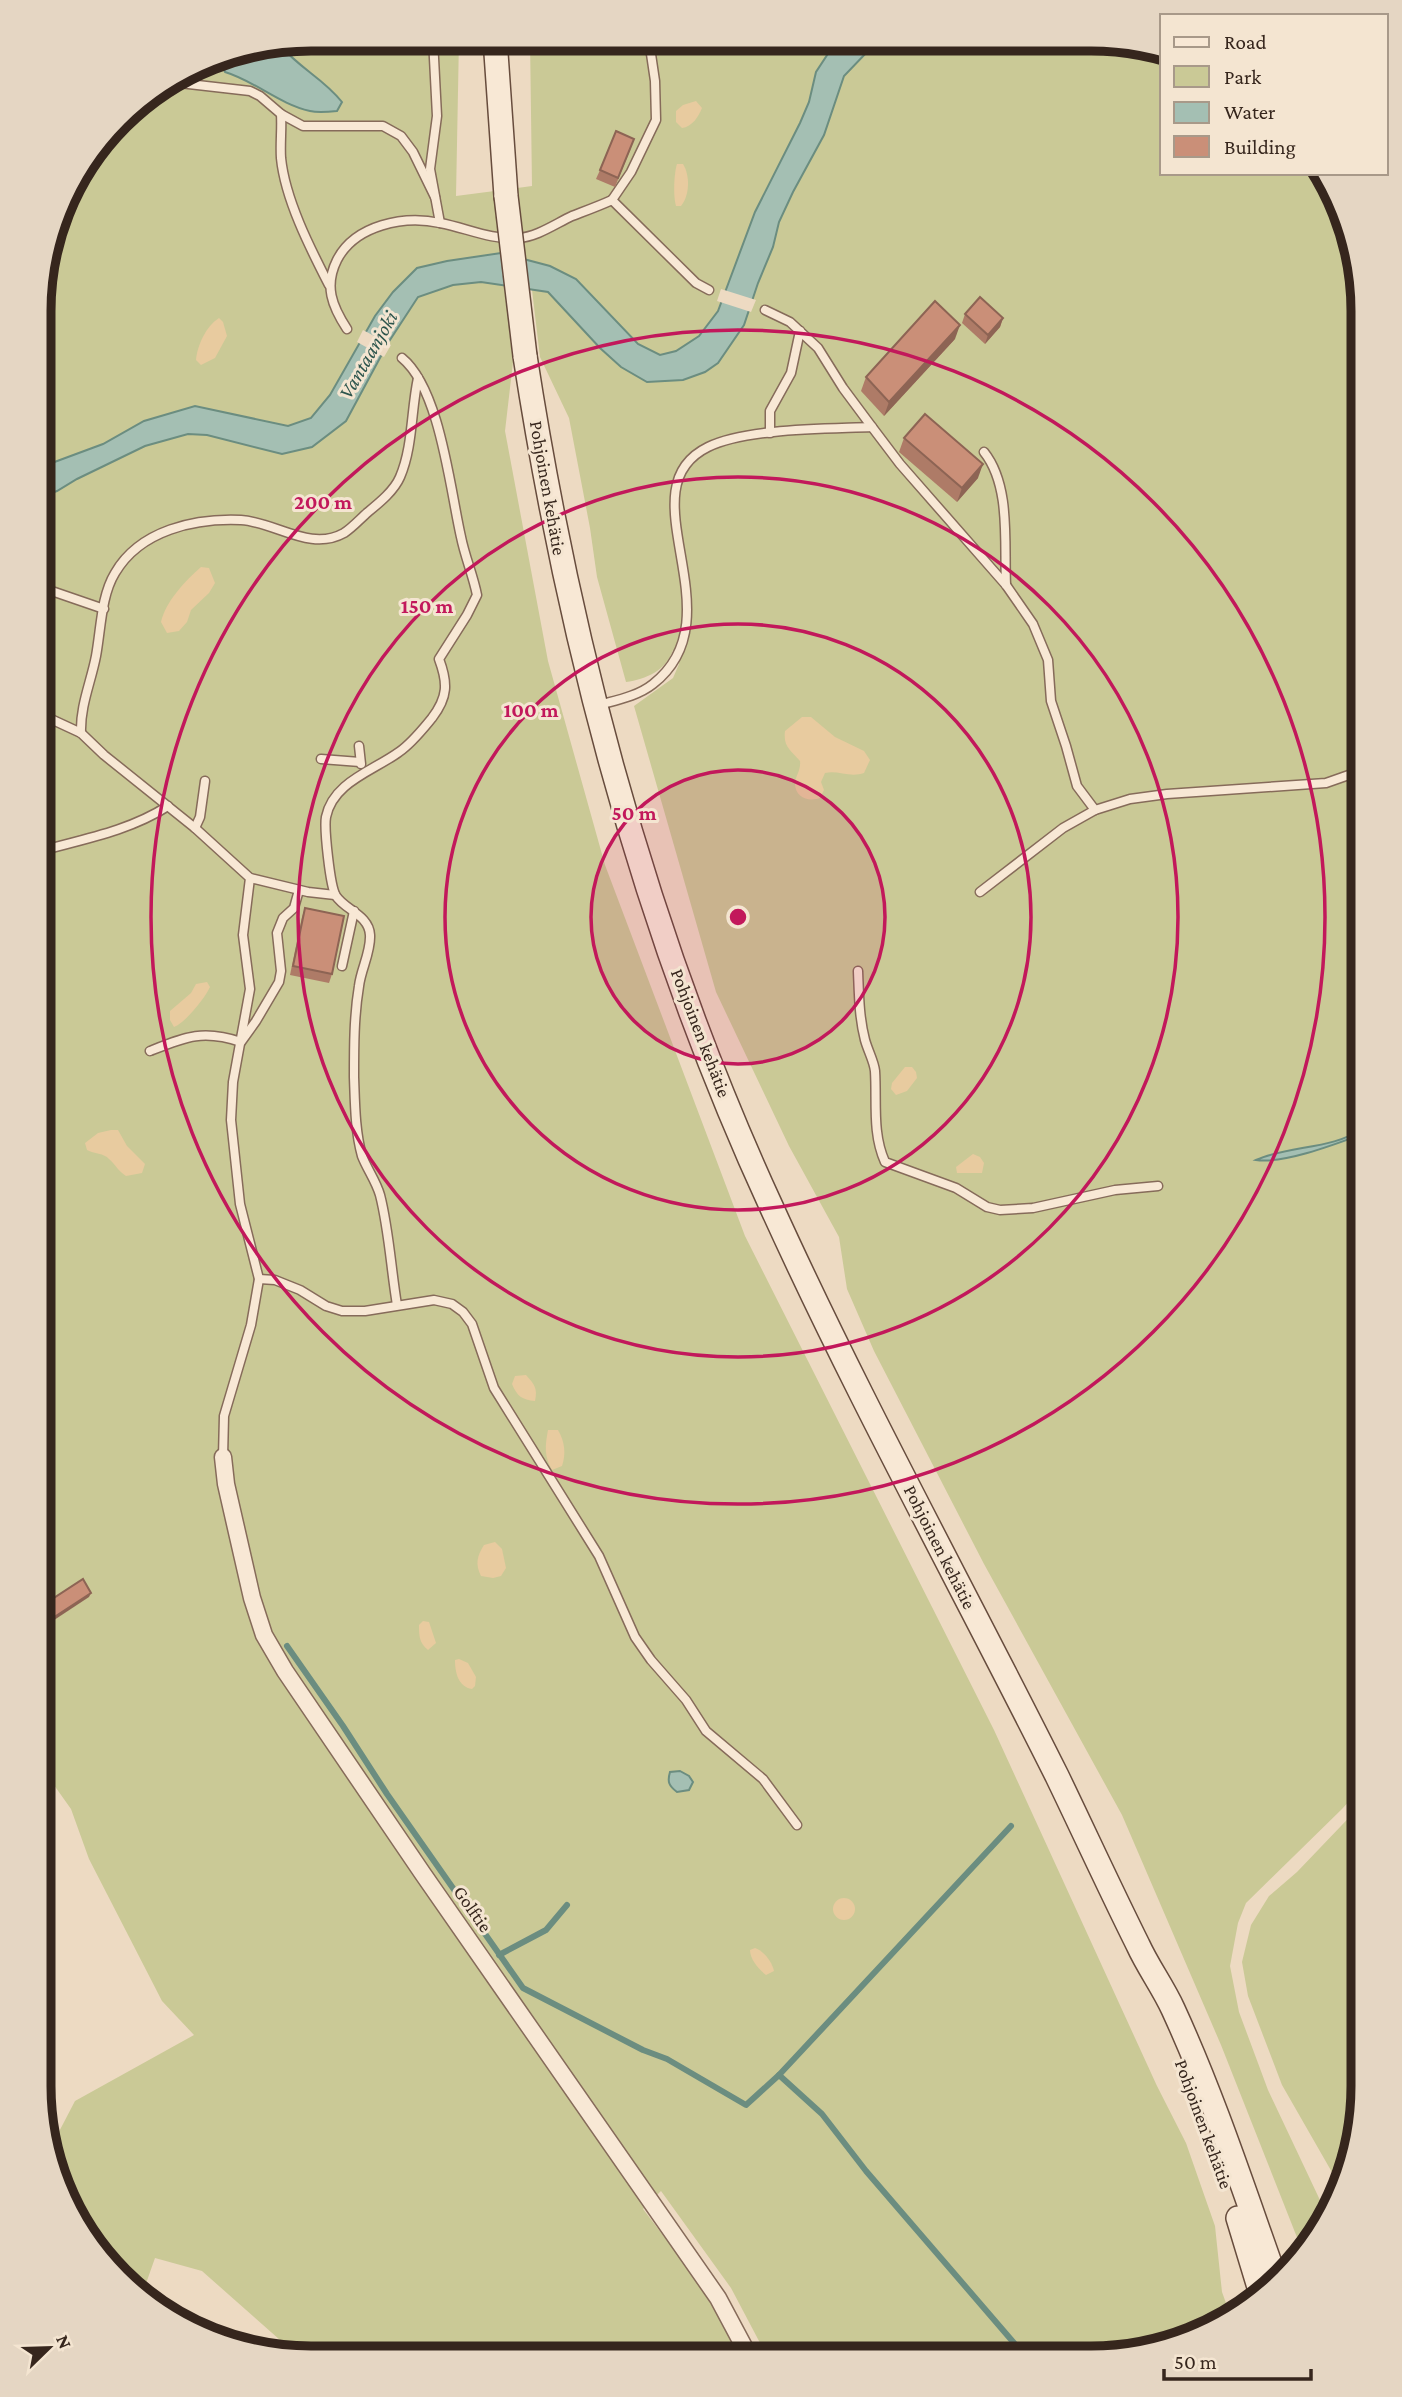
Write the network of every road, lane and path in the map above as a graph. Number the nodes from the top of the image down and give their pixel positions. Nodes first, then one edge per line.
1 (434, 51) edge
2 (496, 51) edge
3 (650, 51) edge
4 (185, 84) edge
5 (281, 114) junction
6 (435, 197) junction
7 (612, 200) junction
8 (440, 223) junction
9 (329, 285) junction
10 (709, 290) dead end
11 (765, 310) dead end
12 (347, 329) dead end
13 (800, 331) junction
14 (402, 358) dead end
15 (418, 378) junction
16 (872, 427) junction
17 (770, 433) junction
18 (984, 452) dead end
19 (1006, 585) junction
20 (51, 591) edge
21 (104, 609) junction
22 (595, 706) junction
23 (51, 719) edge
24 (81, 733) junction
25 (359, 746) dead end
26 (321, 759) dead end
27 (360, 762) junction
28 (361, 774) junction
29 (1351, 774) edge
30 (205, 780) dead end
31 (168, 806) junction
32 (1095, 810) junction
33 (195, 828) junction
34 (51, 848) edge
35 (250, 878) junction
36 (299, 890) junction
37 (979, 892) dead end
38 (335, 895) junction
39 (354, 911) junction
40 (342, 966) dead end
41 (858, 971) dead end
42 (241, 1041) junction
43 (150, 1051) dead end
44 (1158, 1186) dead end
45 (259, 1279) junction
46 (397, 1305) junction
47 (223, 1457) joint
48 (797, 1825) dead end
49 (1141, 1952) junction
50 (1273, 2272) edge
51 (1259, 2285) edge
52 (744, 2346) edge

1 - 6 lane
2 - 22 main road, Pohjoinen kehätie, bridge
3 - 7 lane
4 - 5 lane
5 - 6 lane
5 - 9 lane
6 - 8 lane
7 - 8 lane
7 - 10 lane
8 - 9 lane
9 - 12 lane
11 - 13 lane
13 - 16 lane
13 - 17 lane
14 - 15 lane
15 - 21 lane
15 - 28 lane
16 - 17 lane
16 - 19 lane
17 - 22 lane
18 - 19 lane
19 - 32 lane
20 - 21 lane
21 - 24 lane
22 - 49 main road, Pohjoinen kehätie
23 - 24 lane
24 - 31 lane
25 - 27 lane
26 - 27 lane
27 - 28 lane
28 - 38 lane
29 - 32 lane
30 - 33 lane
31 - 33 lane
31 - 34 lane
32 - 37 lane
33 - 35 lane
35 - 36 lane
35 - 42 lane
36 - 38 lane
36 - 42 lane
38 - 39 lane
39 - 40 lane
39 - 46 lane
41 - 44 lane
42 - 43 lane
42 - 45 lane
45 - 46 lane
45 - 47 lane
46 - 48 lane
47 - 52 street, Golftie
49 - 50 main road, Pohjoinen kehätie
49 - 51 main road, Pohjoinen kehätie

